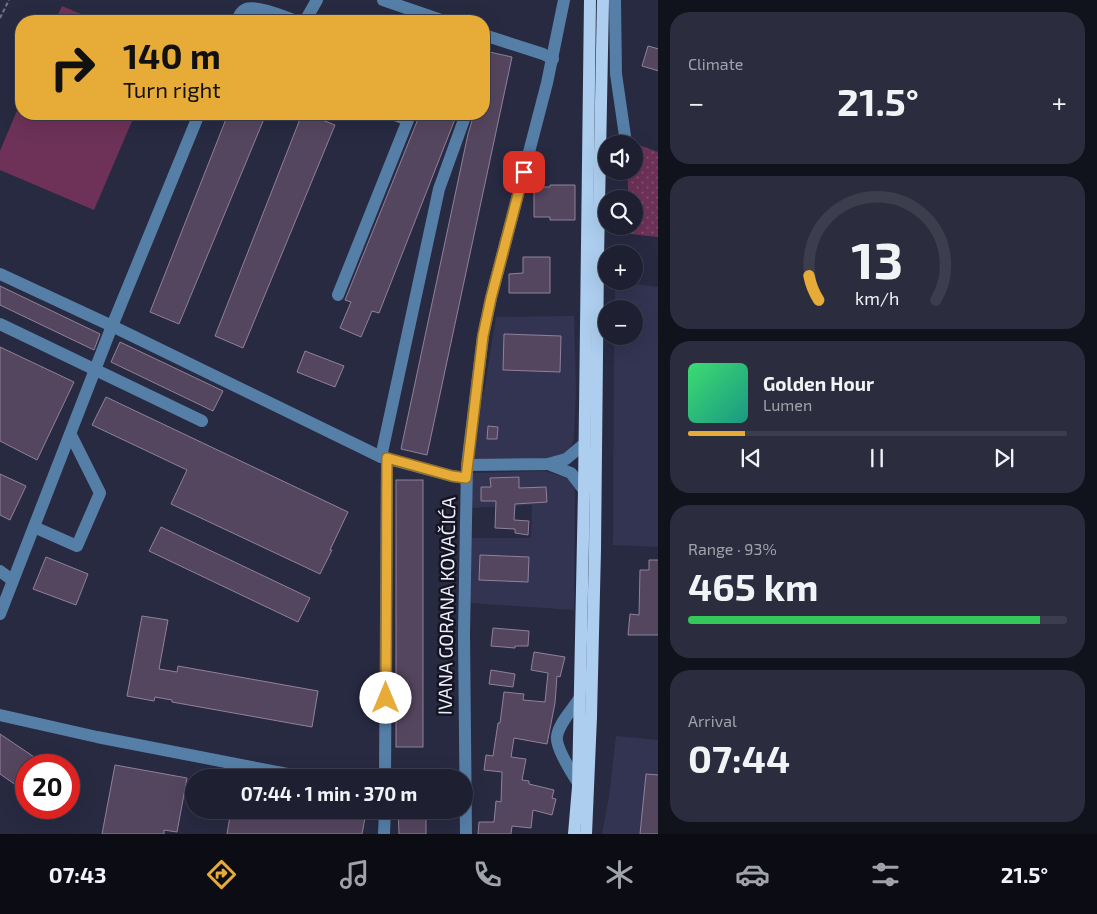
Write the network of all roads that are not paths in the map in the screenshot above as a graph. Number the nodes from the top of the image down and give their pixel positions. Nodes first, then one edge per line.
1 (317, 0) edge
2 (383, 0) edge
3 (564, 0) edge
4 (590, 0) edge
5 (603, 0) edge
6 (615, 0) edge
7 (244, 4) edge
8 (277, 15) edge
9 (308, 15) edge
10 (427, 15) edge
11 (490, 37) edge
12 (552, 59) junction
13 (197, 120) edge
14 (409, 120) edge
15 (464, 120) edge
16 (625, 135) edge
17 (0, 274) edge
18 (338, 294) dead end
19 (0, 324) edge
20 (112, 326) junction
21 (95, 370) junction
22 (202, 421) dead end
23 (71, 435) junction
24 (584, 444) junction
25 (384, 458) junction
26 (548, 464) junction
27 (467, 472) junction
28 (584, 490) junction
29 (34, 527) junction
30 (0, 571) edge
31 (12, 580) junction
32 (0, 614) edge
33 (579, 699) junction
34 (0, 715) edge
35 (262, 769) edge
36 (385, 769) edge
37 (578, 783) junction
38 (385, 819) edge
39 (384, 834) edge
40 (466, 834) edge
41 (574, 834) edge
42 (586, 834) edge

1 - 9 street
2 - 10 street
3 - 12 street, IVANA GORANA KOVAČIĆA
4 - 24 main road
5 - 42 main road
6 - 16 street
7 - 8 street
11 - 12 street
12 - 27 street, IVANA GORANA KOVAČIĆA
13 - 20 street
14 - 18 street
15 - 25 street
17 - 20 street
19 - 21 street
20 - 21 street
20 - 25 street
21 - 22 street
21 - 23 street
23 - 29 street
23 - 29 street
24 - 26 street
24 - 28 main road
25 - 27 street
25 - 36 street
26 - 27 street
26 - 28 street
27 - 40 street, IVANA GORANA KOVAČIĆA
28 - 33 main road
29 - 31 street
30 - 31 street
31 - 32 street
33 - 37 main road
33 - 37 street
34 - 35 street
37 - 41 main road
38 - 39 street

